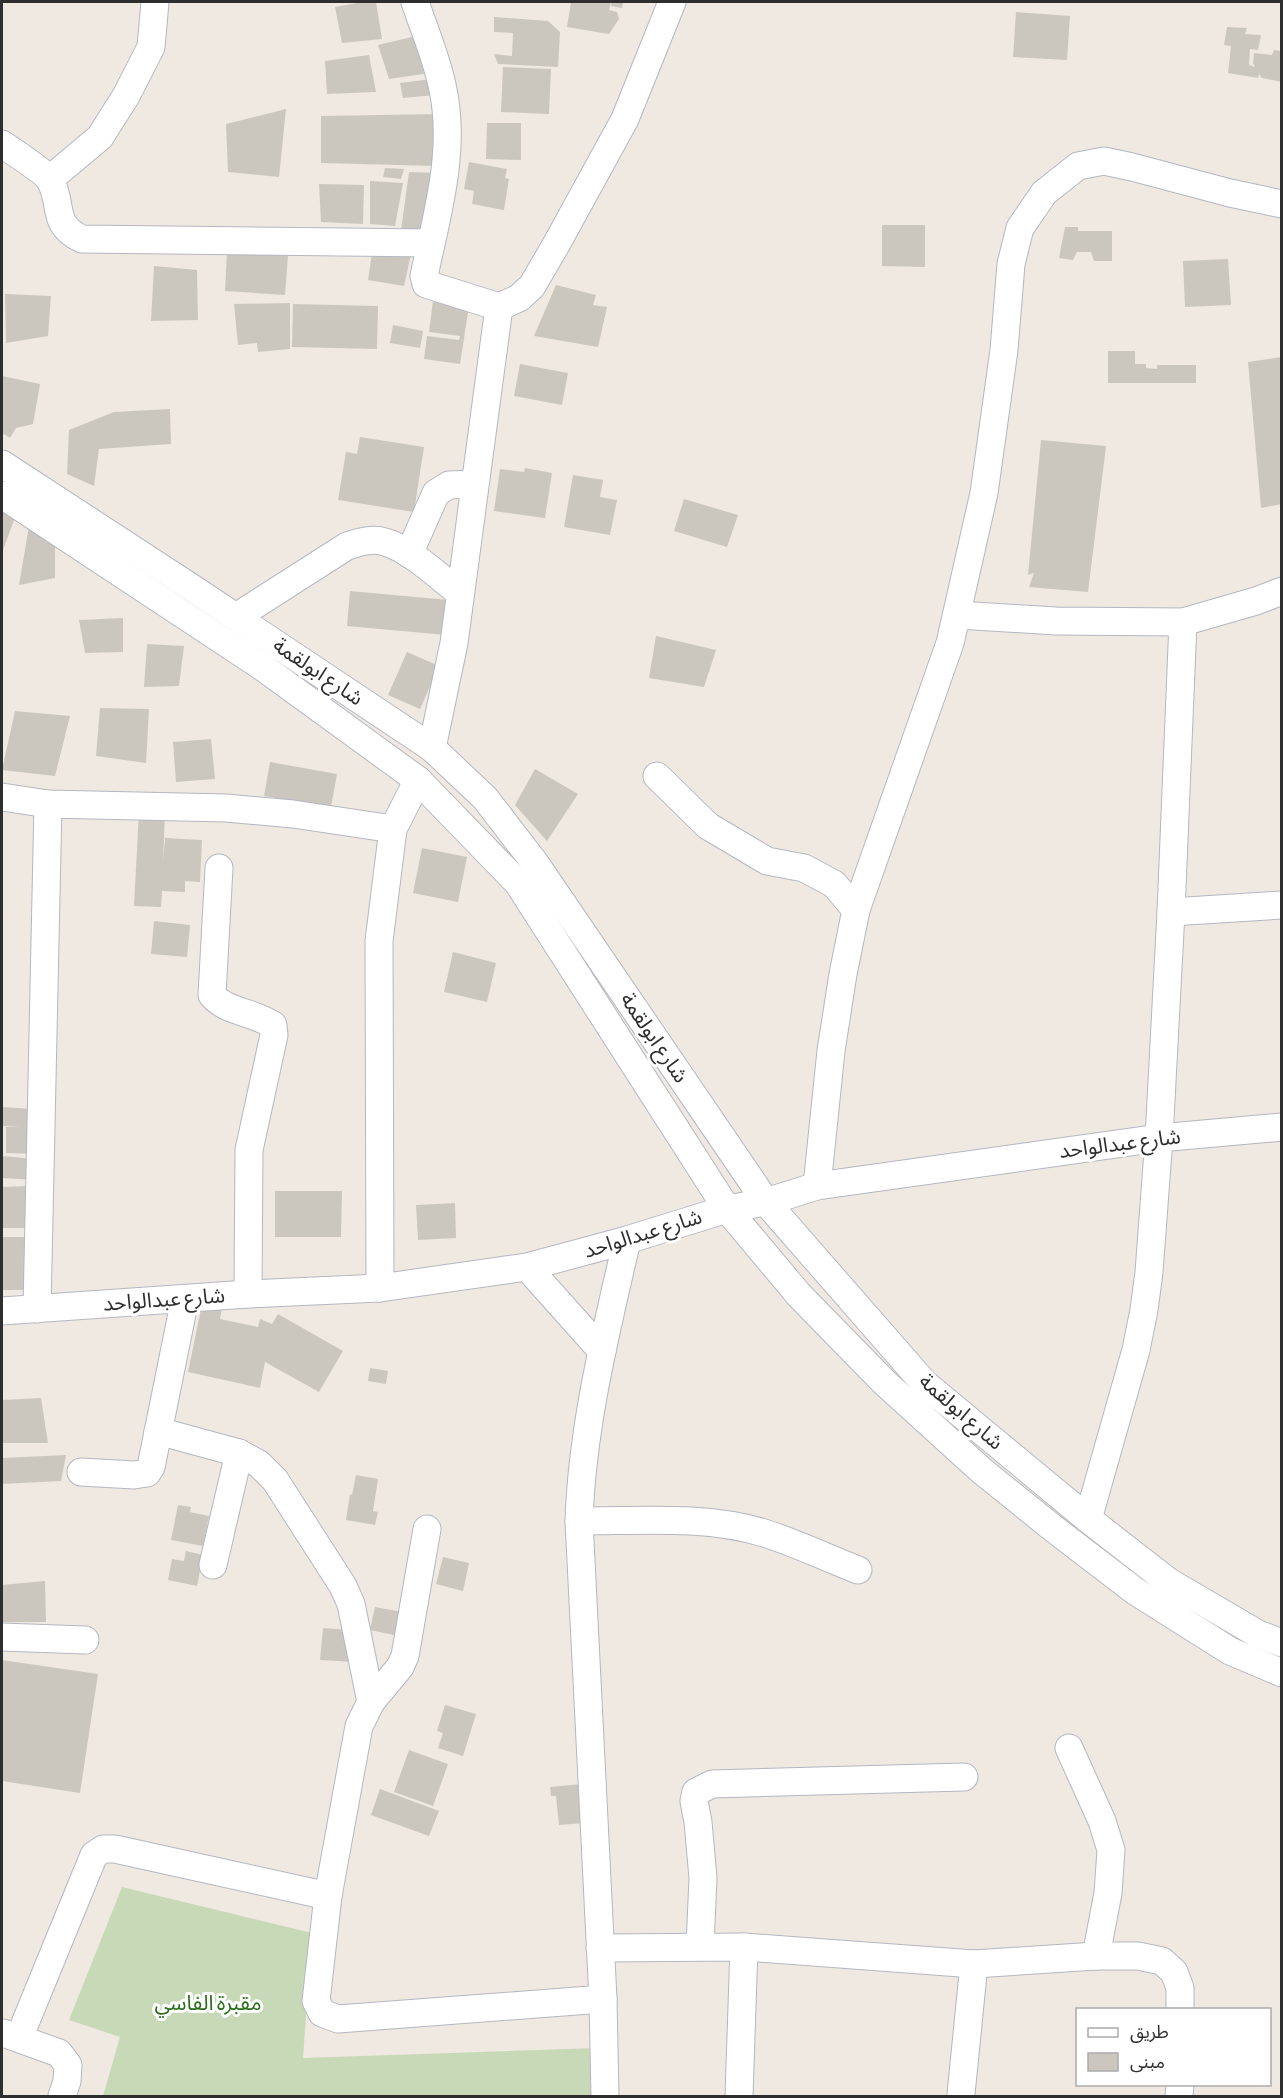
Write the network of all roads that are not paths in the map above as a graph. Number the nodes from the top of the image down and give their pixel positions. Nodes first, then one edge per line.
1 (155, 2) edge
2 (415, 2) edge
3 (672, 2) edge
4 (2, 144) edge
5 (50, 179) junction
6 (1281, 204) edge
7 (431, 243) junction
8 (499, 307) junction
9 (2, 464) edge
10 (474, 484) junction
11 (2, 495) edge
12 (409, 554) junction
13 (1281, 591) edge
14 (460, 593) junction
15 (958, 615) junction
16 (236, 617) junction
17 (1183, 622) junction
18 (432, 748) junction
19 (657, 776) dead end
20 (418, 780) junction
21 (2, 796) edge
22 (48, 804) junction
23 (393, 829) junction
24 (219, 868) dead end
25 (1281, 905) edge
26 (856, 910) junction
27 (1171, 912) junction
28 (1281, 1127) edge
29 (1159, 1137) junction
30 (817, 1186) junction
31 (766, 1202) junction
32 (727, 1209) junction
33 (627, 1240) junction
34 (527, 1267) junction
35 (380, 1288) junction
36 (248, 1294) junction
37 (185, 1299) junction
38 (37, 1309) junction
39 (2, 1311) edge
40 (602, 1351) junction
41 (158, 1431) junction
42 (239, 1453) junction
43 (81, 1472) dead end
44 (1088, 1519) junction
45 (579, 1521) junction
46 (427, 1529) dead end
47 (213, 1565) dead end
48 (858, 1570) dead end
49 (2, 1637) edge
50 (85, 1640) dead end
51 (1281, 1643) edge
52 (1281, 1673) edge
53 (371, 1702) junction
54 (1069, 1748) dead end
55 (964, 1777) dead end
56 (328, 1896) junction
57 (700, 1946) junction
58 (744, 1947) junction
59 (600, 1948) junction
60 (1096, 1956) junction
61 (974, 1964) junction
62 (603, 1999) junction
63 (1180, 2008) edge
64 (10, 2035) edge
65 (961, 2094) dead end
66 (62, 2097) edge
67 (605, 2097) edge
68 (739, 2097) edge

1 - 5 street
2 - 7 street
3 - 8 street
4 - 5 street
5 - 7 street
6 - 15 street
7 - 8 street
8 - 10 street
9 - 16 street, شارع ابولقمة
10 - 12 street
10 - 14 street
11 - 20 street, شارع ابولقمة
12 - 14 street
12 - 16 street
13 - 17 street
14 - 18 street
15 - 17 street
15 - 26 street
16 - 18 street, شارع ابولقمة
17 - 27 street
18 - 31 street, شارع ابولقمة
19 - 26 street
20 - 23 street
20 - 32 street, شارع ابولقمة
21 - 22 street
22 - 23 street
22 - 38 street
23 - 35 street
24 - 36 street
25 - 27 street
26 - 30 street
27 - 29 street
28 - 29 street, شارع عبدالواحد
29 - 30 street, شارع عبدالواحد
29 - 44 street
30 - 31 street, شارع عبدالواحد
31 - 32 street, شارع عبدالواحد
31 - 44 street, شارع ابولقمة
32 - 33 street, شارع عبدالواحد
32 - 52 street, شارع ابولقمة
33 - 34 street, شارع عبدالواحد
33 - 40 street
34 - 35 street, شارع عبدالواحد
34 - 40 street
35 - 36 street, شارع عبدالواحد
36 - 37 street, شارع عبدالواحد
37 - 38 street, شارع عبدالواحد
37 - 41 street
38 - 39 street, شارع عبدالواحد
40 - 45 street
41 - 42 street
41 - 43 street
42 - 47 street
42 - 53 street
44 - 51 street, شارع ابولقمة
45 - 48 street
45 - 59 street
46 - 53 street
49 - 50 street
53 - 56 street
54 - 60 street
55 - 57 street
56 - 62 street
56 - 64 street
57 - 58 street
57 - 59 street
58 - 61 street
58 - 68 street
59 - 62 street
60 - 61 street
60 - 63 street
61 - 65 street
62 - 67 street
64 - 66 street

